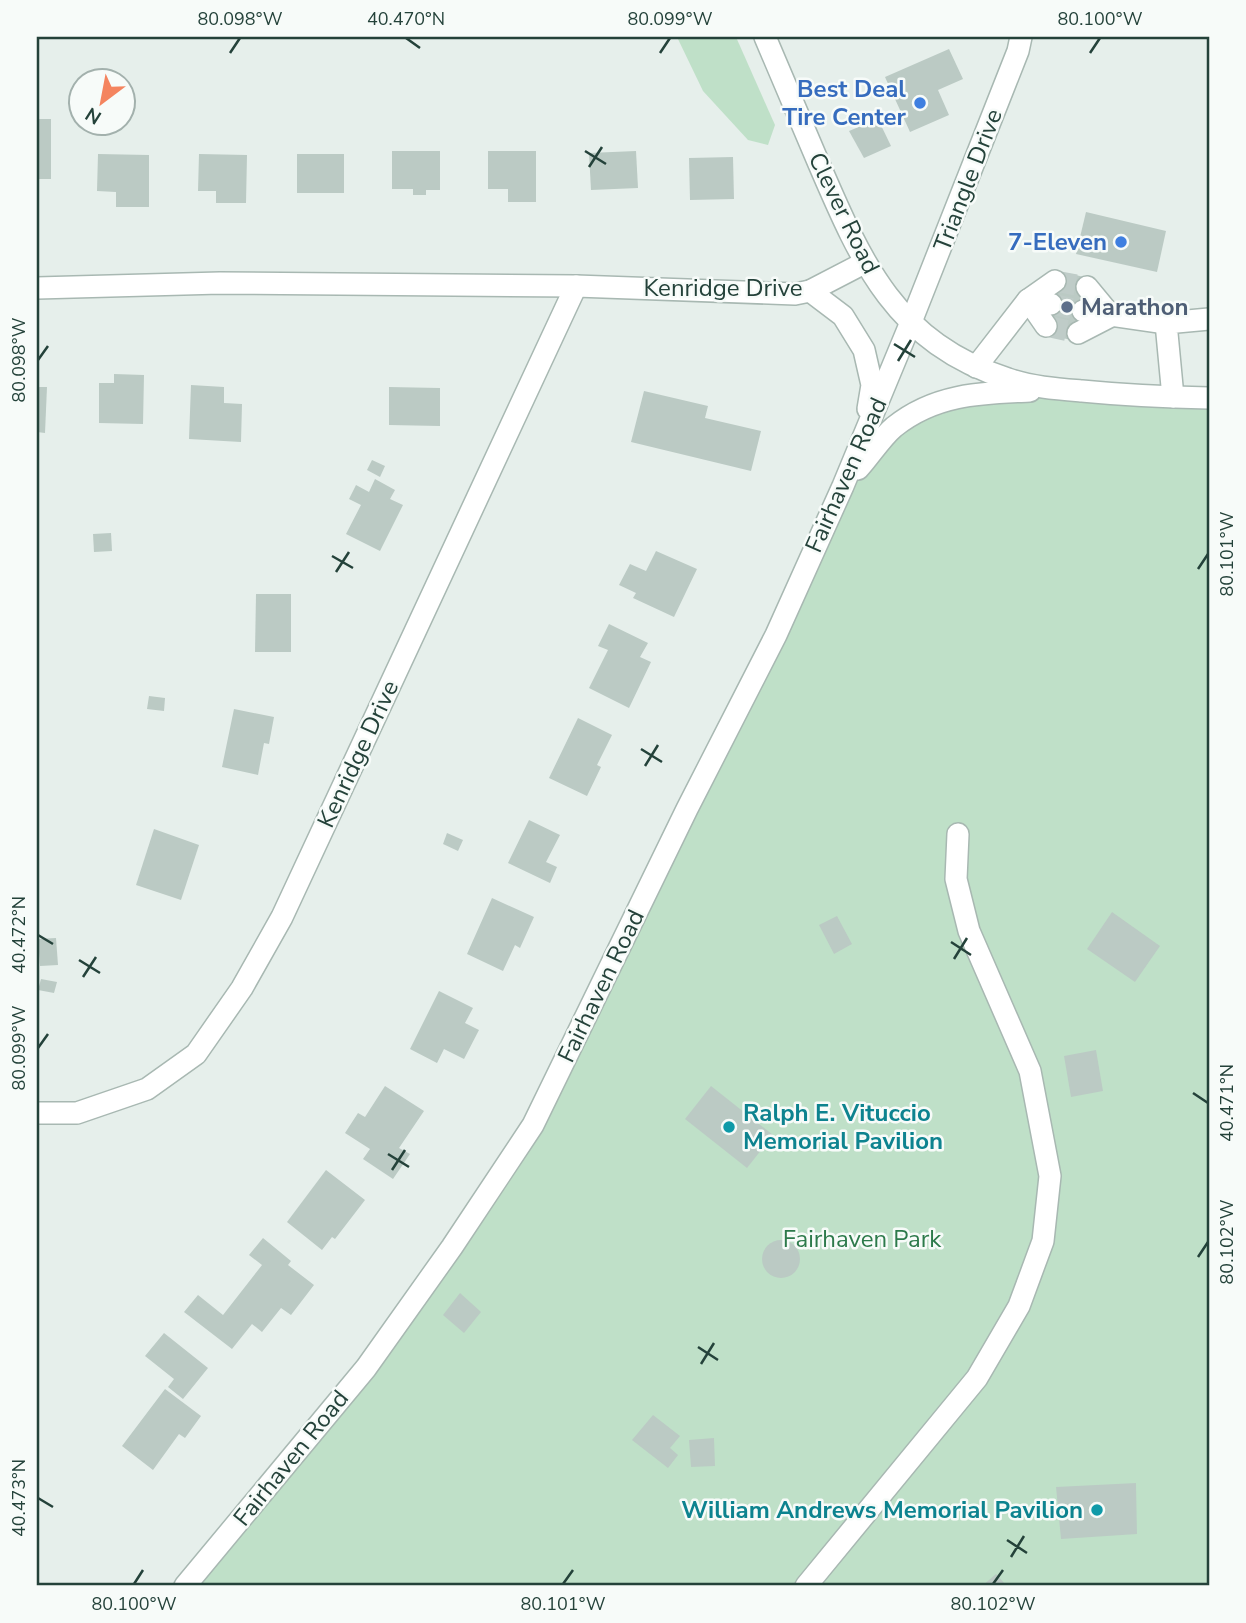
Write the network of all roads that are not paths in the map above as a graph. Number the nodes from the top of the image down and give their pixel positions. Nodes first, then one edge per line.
1 (765, 37) edge
2 (1021, 37) edge
3 (864, 263) junction
4 (1055, 281) dead end
5 (576, 286) junction
6 (1087, 287) tunnel mouth
7 (37, 288) edge
8 (810, 291) junction
9 (1028, 300) junction
10 (1051, 304) tunnel mouth
11 (1083, 311) tunnel mouth
12 (1111, 316) junction
13 (1209, 319) edge
14 (911, 322) junction
15 (1166, 323) junction
16 (1046, 326) tunnel mouth
17 (1078, 333) tunnel mouth
18 (976, 367) junction
19 (1060, 389) junction
20 (1173, 397) junction
21 (1209, 398) edge
22 (863, 442) junction
23 (843, 486) junction
24 (958, 834) dead end
25 (37, 1113) edge
26 (185, 1586) edge
27 (806, 1586) edge

1 - 3 street, Clever Road
2 - 14 street, Triangle Drive
3 - 8 street, Kenridge Drive
3 - 14 street, Clever Road
4 - 9 street
5 - 7 street, Kenridge Drive
5 - 8 street, Kenridge Drive
5 - 25 street, Kenridge Drive
6 - 12 street
8 - 22 street
9 - 10 street
9 - 16 street
9 - 18 street
11 - 12 street
12 - 15 street
12 - 17 street
13 - 15 street
14 - 18 street, Clever Road
14 - 22 street, Fairhaven Road
15 - 20 street
18 - 19 street, Clever Road
19 - 20 street, Clever Road
19 - 23 street
20 - 21 street, Clever Road
22 - 23 street, Fairhaven Road
23 - 26 street, Fairhaven Road
24 - 27 street

